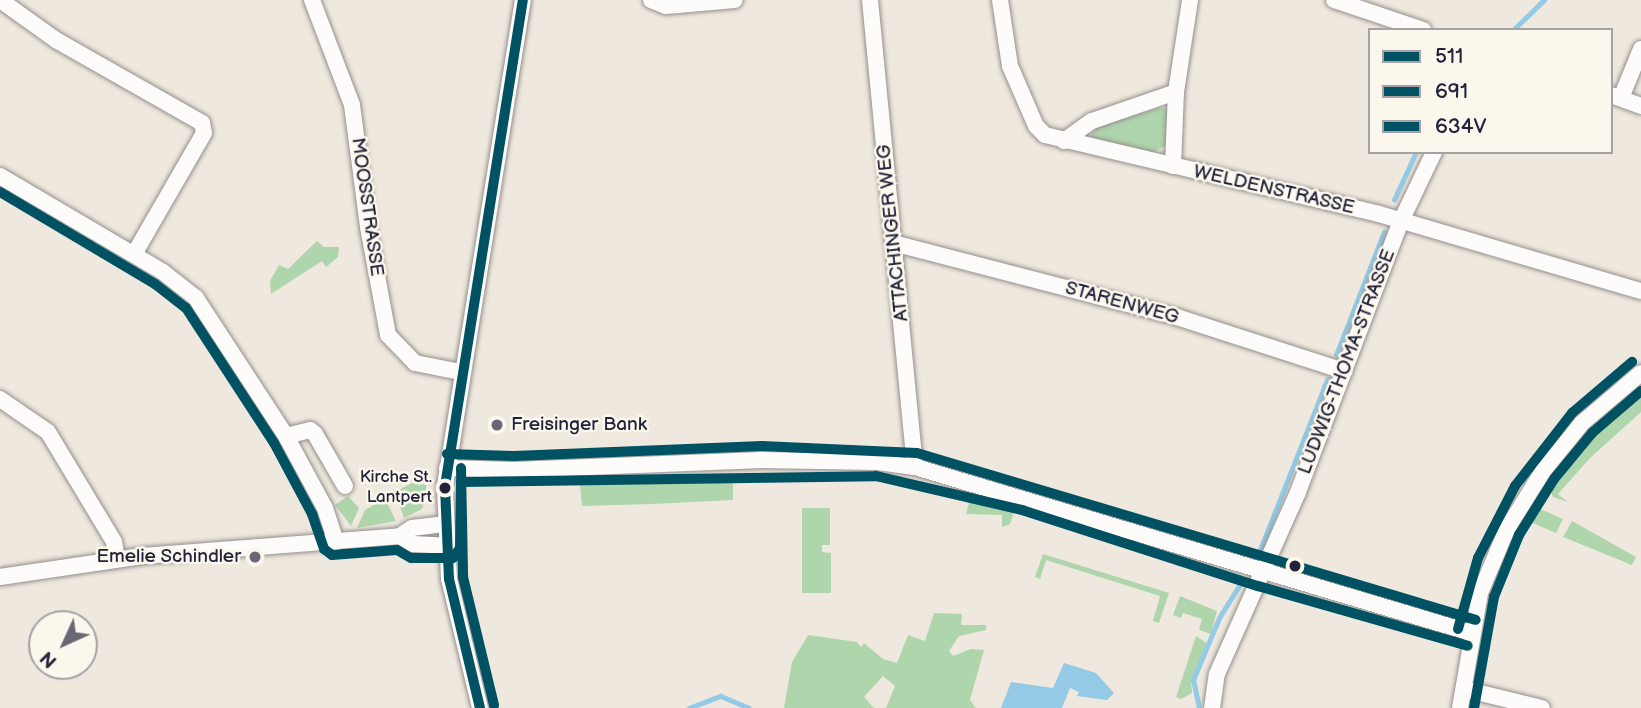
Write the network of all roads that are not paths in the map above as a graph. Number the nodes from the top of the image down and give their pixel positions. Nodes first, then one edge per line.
1 (0, 0) edge
2 (312, 0) edge
3 (523, 0) edge
4 (651, 0) edge
5 (735, 0) edge
6 (870, 0) edge
7 (1000, 0) edge
8 (1190, 0) edge
9 (1335, 0) edge
10 (1417, 28) edge
11 (1641, 49) edge
12 (1176, 92) junction
13 (1616, 97) edge
14 (1641, 106) edge
15 (1064, 141) junction
16 (1433, 154) edge
17 (1173, 166) junction
18 (0, 176) edge
19 (1401, 221) junction
20 (897, 244) junction
21 (134, 254) junction
22 (1641, 291) edge
23 (1344, 371) junction
24 (461, 372) junction
25 (1641, 373) edge
26 (0, 399) edge
27 (286, 436) junction
28 (915, 467) junction
29 (447, 468) junction
30 (345, 486) dead end
31 (446, 524) junction
32 (400, 536) junction
33 (336, 542) junction
34 (446, 546) junction
35 (117, 559) junction
36 (1262, 573) junction
37 (0, 577) edge
38 (1472, 633) junction
39 (1464, 689) junction
40 (480, 708) edge
41 (1212, 708) edge
42 (1460, 708) edge
43 (1542, 708) edge

1 - 21 street
2 - 24 street, MOOSSTRASSE
3 - 24 street
4 - 5 street
6 - 20 street, ATTACHINGER WEG
7 - 15 street, WELDENSTRASSE
8 - 12 street
9 - 10 street
11 - 13 street
12 - 15 street
12 - 17 street
13 - 14 street
15 - 17 street, WELDENSTRASSE
16 - 19 street, LUDWIG-THOMA-STRASSE
17 - 19 street, WELDENSTRASSE
18 - 21 street
19 - 22 street, WELDENSTRASSE
19 - 23 street, LUDWIG-THOMA-STRASSE
20 - 23 street, STARENWEG
20 - 28 street, ATTACHINGER WEG
21 - 27 street
23 - 36 street, LUDWIG-THOMA-STRASSE
24 - 29 street
25 - 38 street
26 - 35 street
27 - 30 street
27 - 33 street
28 - 29 street
28 - 36 street
29 - 31 street
31 - 32 street
31 - 34 street
32 - 33 street
32 - 34 street
33 - 35 street
34 - 40 street
35 - 37 street
36 - 38 street
36 - 41 street, LUDWIG-THOMA-STRASSE
38 - 39 street
39 - 42 street
39 - 43 street

